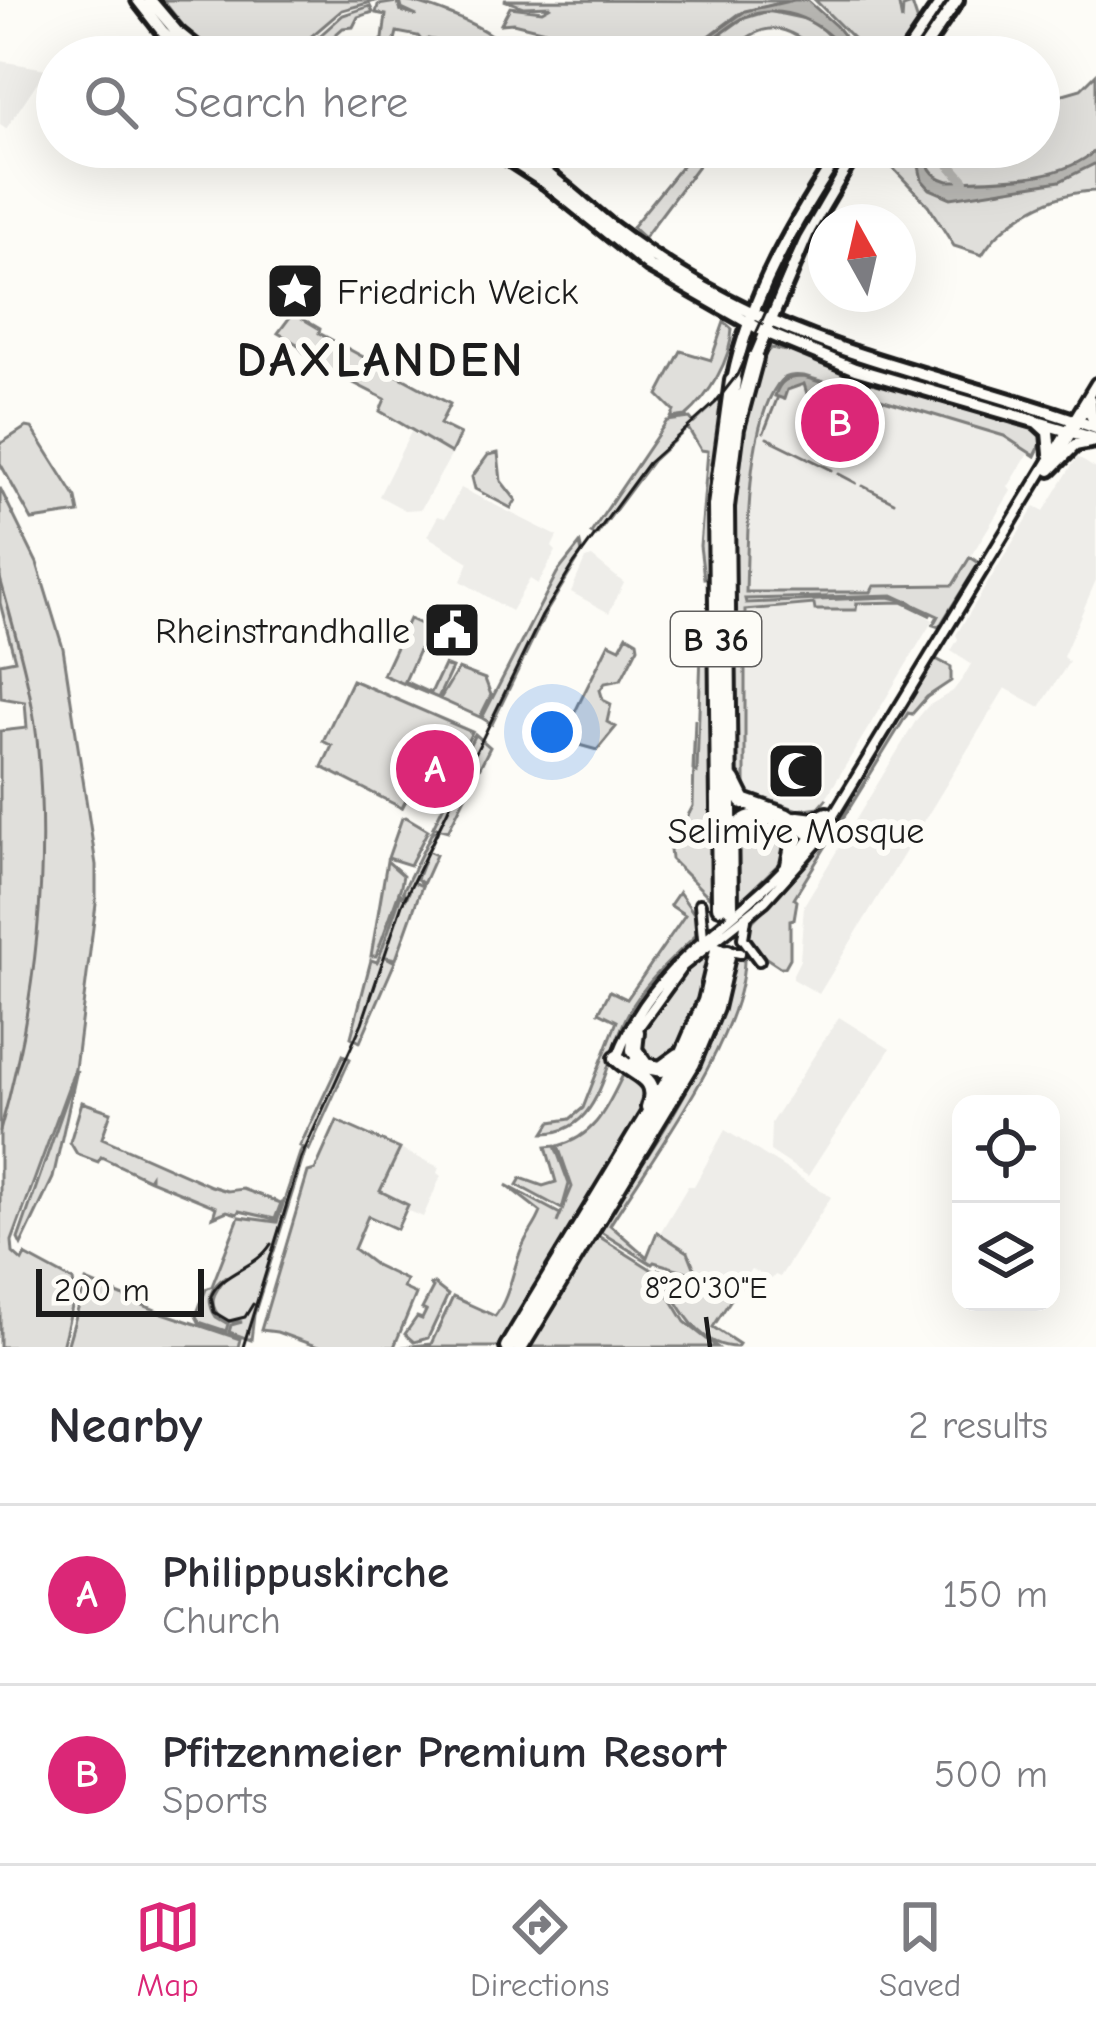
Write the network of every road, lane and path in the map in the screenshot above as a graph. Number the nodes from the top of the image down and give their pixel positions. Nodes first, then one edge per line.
1 (138, 0) edge
2 (150, 0) edge
3 (943, 0) edge
4 (957, 0) edge
5 (167, 36) edge
6 (182, 36) edge
7 (918, 36) edge
8 (932, 36) edge
9 (523, 168) edge
10 (540, 168) edge
11 (832, 168) edge
12 (846, 168) edge
13 (764, 287) junction
14 (778, 299) junction
15 (722, 304) junction
16 (751, 319) junction
17 (767, 327) junction
18 (795, 332) junction
19 (742, 344) junction
20 (799, 348) junction
21 (755, 358) junction
22 (733, 381) joint
23 (1096, 385) edge
24 (1090, 400) junction
25 (1018, 414) junction
26 (1072, 425) junction
27 (1096, 425) edge
28 (1096, 440) edge
29 (1050, 454) junction
30 (1045, 473) junction
31 (728, 736) junction
32 (840, 802) junction
33 (827, 815) junction
34 (785, 819) junction
35 (815, 838) junction
36 (729, 844) junction
37 (789, 865) junction
38 (700, 904) dead end
39 (721, 907) junction
40 (747, 910) junction
41 (723, 929) junction
42 (703, 938) junction
43 (722, 951) junction
44 (759, 960) dead end
45 (636, 1032) junction
46 (687, 1049) junction
47 (621, 1060) junction
48 (647, 1068) junction
49 (632, 1144) junction
50 (508, 1347) edge
51 (520, 1347) edge

1 - 5 main road
2 - 6 main road
3 - 7 main road
4 - 8 main road
9 - 15 main road
10 - 15 main road
11 - 13 main road, B 36
12 - 14 main road, B 36
13 - 15 main road
13 - 16 main road, B 36
14 - 17 main road, B 36
14 - 18 main road
15 - 16 main road
15 - 19 main road
16 - 17 main road
16 - 19 main road, B 36
17 - 18 main road
17 - 20 main road
17 - 21 main road, B 36
18 - 26 main road
19 - 22 main road, B 36
20 - 21 main road
20 - 25 main road
21 - 31 highway, B 36
22 - 39 highway, B 36
23 - 24 street
23 - 26 street
24 - 26 street
24 - 27 main road
25 - 26 main road
25 - 29 main road
26 - 27 main road
26 - 28 main road
26 - 29 street
26 - 30 street
28 - 30 main road
29 - 30 street
30 - 32 street
31 - 34 highway
31 - 36 highway, B 36
32 - 33 street
32 - 35 street
33 - 34 highway
33 - 35 street
34 - 35 highway
34 - 36 highway
34 - 37 highway
35 - 37 street
35 - 40 street
36 - 39 highway, B 36
37 - 40 street
38 - 42 street
39 - 40 street
40 - 41 street
40 - 44 street
41 - 42 street
41 - 43 street
42 - 47 street
43 - 45 street
43 - 46 highway
43 - 51 highway
45 - 47 street
45 - 48 highway
46 - 48 highway
46 - 49 highway
47 - 48 highway
47 - 49 highway
49 - 50 highway

